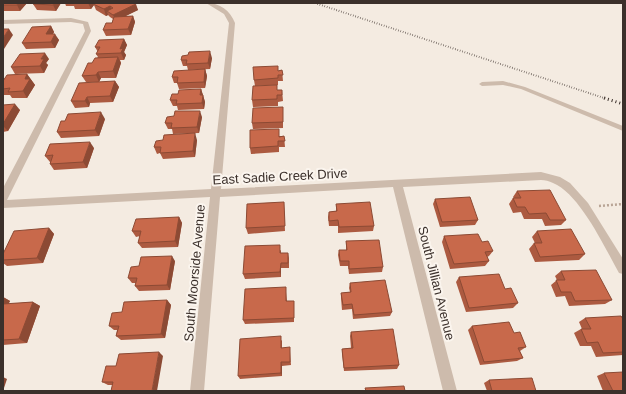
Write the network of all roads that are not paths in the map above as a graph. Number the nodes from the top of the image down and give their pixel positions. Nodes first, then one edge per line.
1 (209, 3) edge
2 (3, 22) edge
3 (482, 84) dead end
4 (623, 129) edge
5 (397, 183) junction
6 (216, 192) junction
7 (3, 198) edge
8 (3, 204) edge
9 (623, 270) edge
10 (196, 391) edge
11 (450, 391) edge

1 - 6 street, South Moorside Avenue
2 - 7 street
3 - 4 lane
5 - 6 street, East Sadie Creek Drive
5 - 9 street, East Sadie Creek Drive
5 - 11 street, South Jillian Avenue
6 - 8 street, East Sadie Creek Drive
6 - 10 street, South Moorside Avenue

